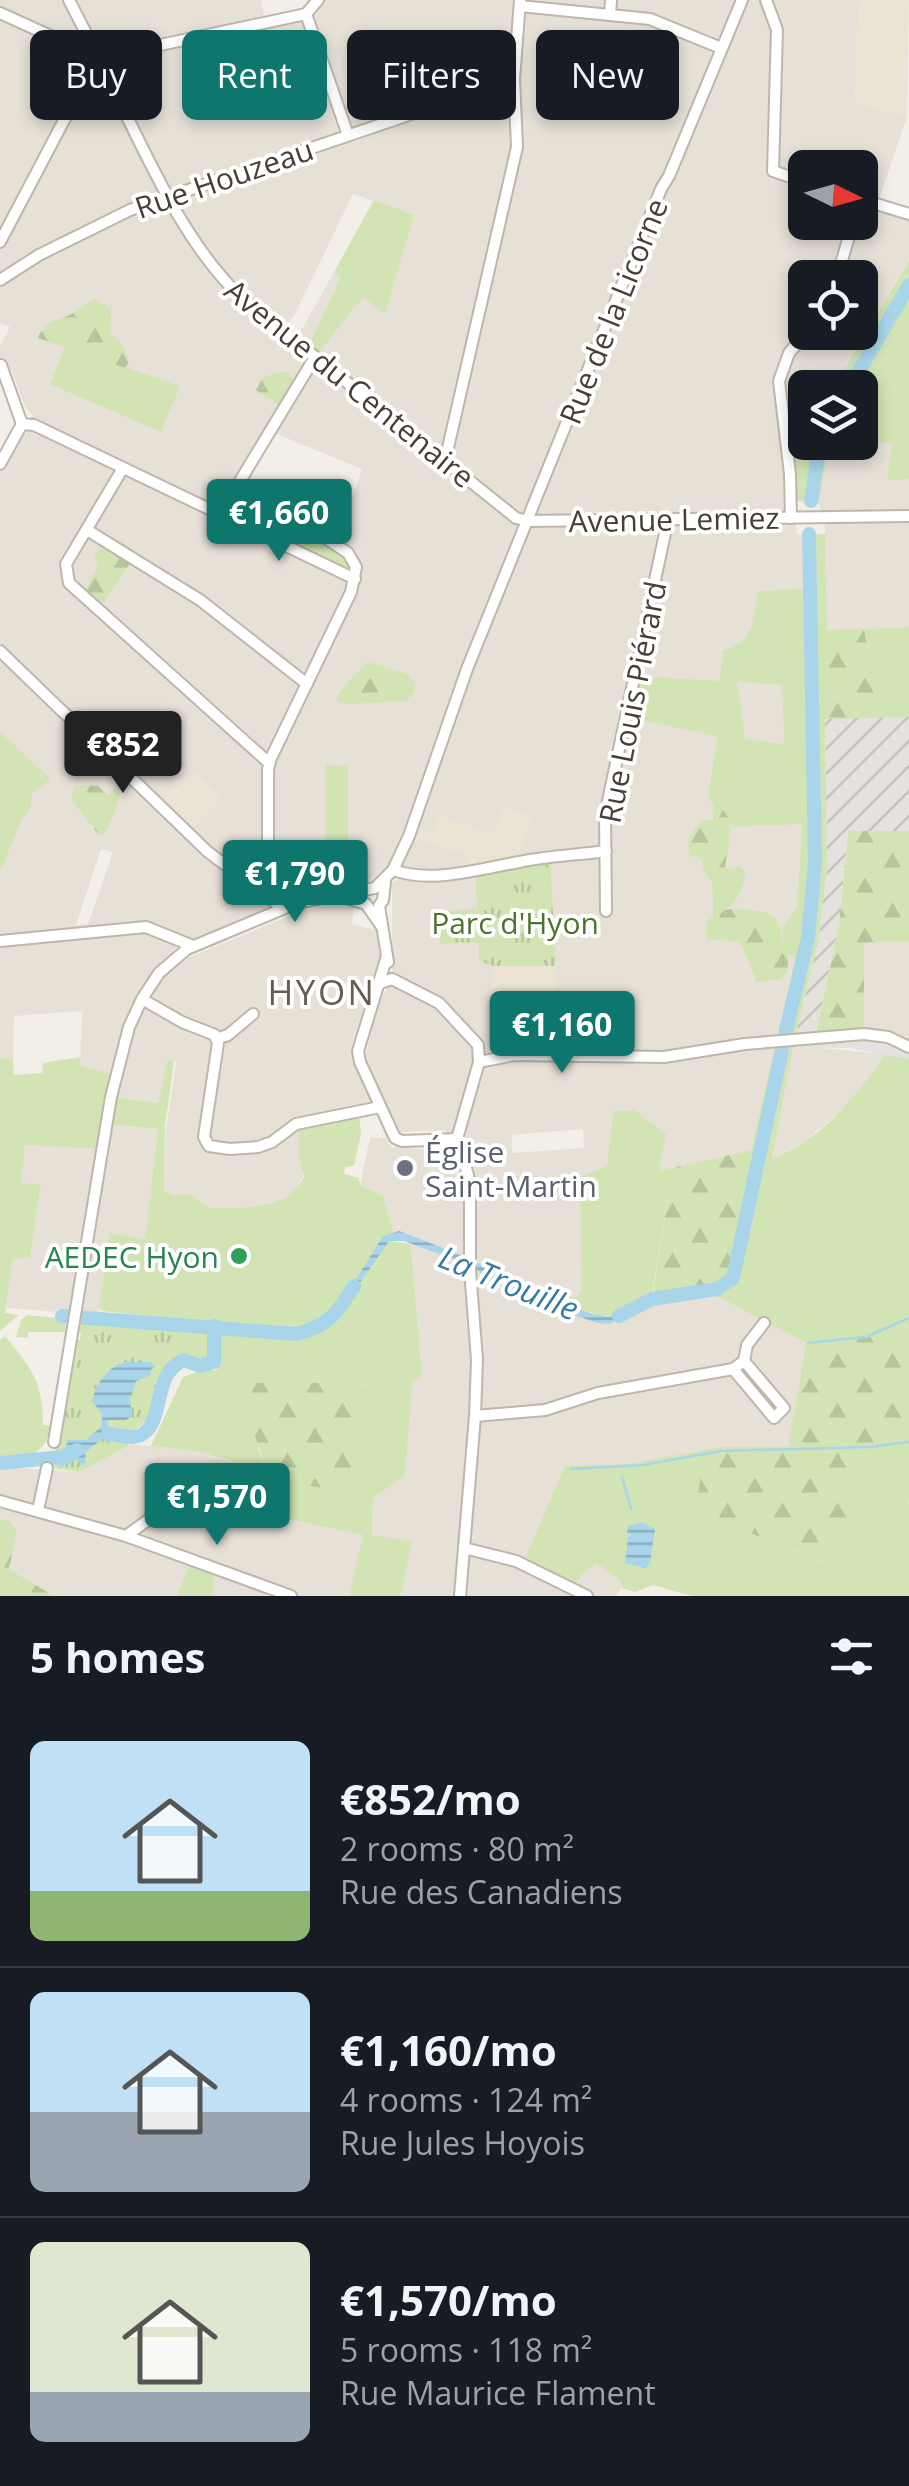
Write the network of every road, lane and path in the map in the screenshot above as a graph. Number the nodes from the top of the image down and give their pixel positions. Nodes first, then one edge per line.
1 (69, 0) edge
2 (318, 0) edge
3 (612, 0) edge
4 (742, 0) edge
5 (766, 0) edge
6 (520, 3) edge
7 (0, 13) edge
8 (306, 14) junction
9 (610, 15) junction
10 (42, 30) edge
11 (81, 30) edge
12 (162, 45) edge
13 (722, 48) junction
14 (516, 54) edge
15 (65, 120) edge
16 (130, 120) edge
17 (395, 120) edge
18 (516, 120) edge
19 (348, 136) junction
20 (788, 176) edge
21 (170, 196) junction
22 (878, 205) edge
23 (909, 214) edge
24 (0, 242) edge
25 (0, 280) edge
26 (792, 350) edge
27 (315, 357) junction
28 (1, 365) edge
29 (22, 424) junction
30 (445, 461) junction
31 (0, 464) edge
32 (123, 468) junction
33 (242, 482) junction
34 (220, 514) junction
35 (909, 516) edge
36 (668, 518) junction
37 (792, 518) junction
38 (528, 521) junction
39 (87, 530) junction
40 (354, 579) junction
41 (0, 650) edge
42 (307, 684) junction
43 (269, 763) junction
44 (606, 851) junction
45 (393, 870) junction
46 (253, 886) junction
47 (378, 888) junction
48 (339, 896) junction
49 (372, 905) junction
50 (280, 910) junction
51 (606, 911) dead end
52 (0, 941) edge
53 (193, 946) junction
54 (387, 956) junction
55 (390, 981) junction
56 (142, 999) junction
57 (253, 1015) dead end
58 (610, 1027) dead end
59 (216, 1039) junction
60 (478, 1045) junction
61 (909, 1046) edge
62 (514, 1055) junction
63 (611, 1056) junction
64 (479, 1062) junction
65 (380, 1107) junction
66 (457, 1139) junction
67 (764, 1323) dead end
68 (744, 1361) junction
69 (732, 1369) junction
70 (476, 1416) junction
71 (54, 1442) dead end
72 (47, 1468) dead end
73 (0, 1501) edge
74 (211, 1505) dead end
75 (38, 1510) junction
76 (126, 1536) junction
77 (464, 1548) junction
78 (291, 1596) edge
79 (460, 1596) edge
80 (587, 1596) edge

1 - 11 street
2 - 8 street
3 - 9 street
4 - 13 street, Rue de la Licorne
5 - 20 street
6 - 9 street
6 - 14 street
7 - 10 street
8 - 12 street
8 - 19 street
9 - 13 street
13 - 38 street, Rue de la Licorne
15 - 24 street
16 - 21 street, Avenue du Centenaire
17 - 19 street, Rue Houzeau
18 - 30 street
19 - 21 street, Rue Houzeau
21 - 25 street, Rue Houzeau
21 - 27 street, Avenue du Centenaire
22 - 23 street
26 - 37 street
27 - 30 street, Avenue du Centenaire
27 - 33 street
28 - 29 street
29 - 31 street
29 - 32 street
30 - 38 street, Avenue du Centenaire
32 - 34 street
32 - 39 street
33 - 34 street
33 - 40 street
34 - 40 street
35 - 37 street, Avenue Lemiez
36 - 37 street, Avenue Lemiez
36 - 38 street, Avenue Lemiez
36 - 44 street, Rue Louis Piérard
38 - 45 street, Rue de la Licorne
39 - 42 street
39 - 43 street
40 - 42 street
41 - 46 street
42 - 43 street
43 - 46 street
44 - 45 street, Rue Louis Piérard
44 - 51 street
45 - 47 street, Rue de la Licorne
46 - 50 street
47 - 48 street
47 - 49 street
47 - 49 street
48 - 49 street
48 - 50 street
49 - 54 street
50 - 53 street
52 - 53 street
53 - 56 street
54 - 55 street
54 - 55 street
55 - 60 street
55 - 65 street
56 - 59 street
56 - 71 street
57 - 59 street
58 - 63 street
59 - 65 street
60 - 62 street
60 - 64 street
61 - 63 street
62 - 63 street
62 - 64 street
64 - 66 street
65 - 66 street
66 - 70 street
67 - 68 street
68 - 69 street
68 - 69 street
69 - 70 street
70 - 77 street
72 - 75 street
73 - 75 street
74 - 76 street
75 - 76 street
76 - 78 street
77 - 79 street
77 - 80 street

